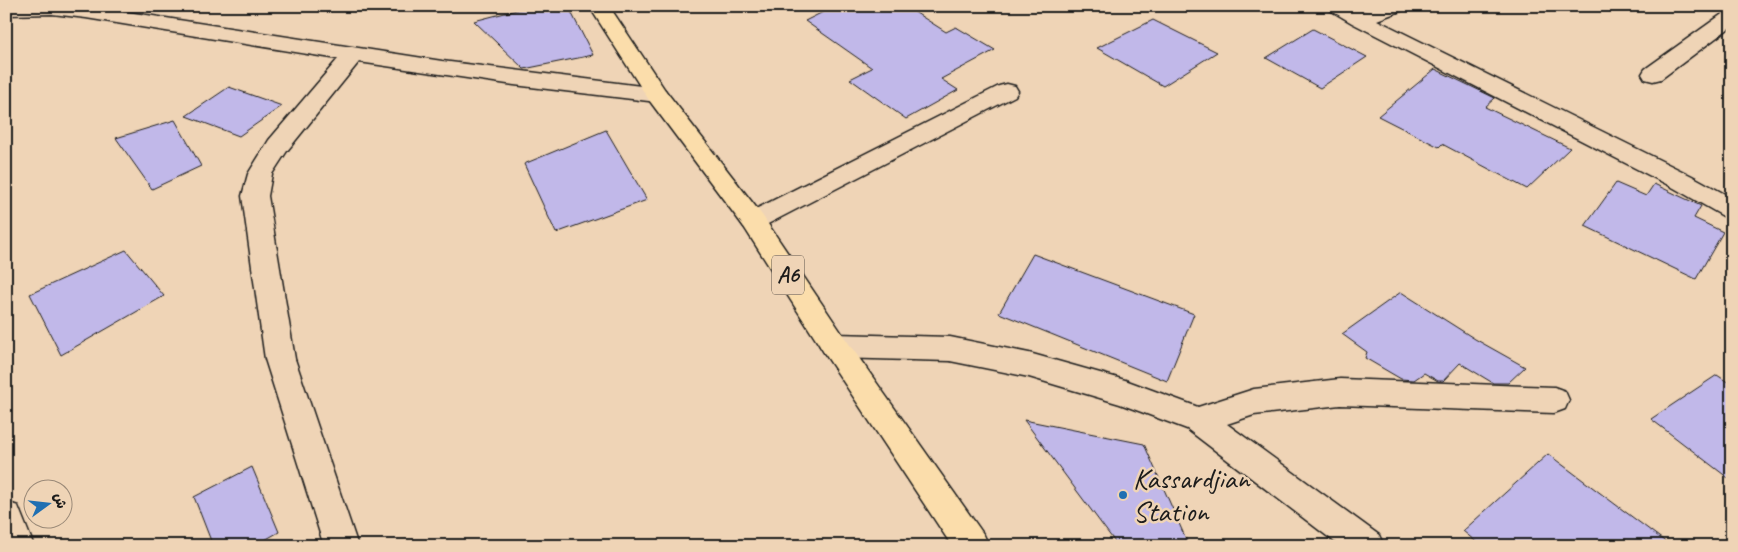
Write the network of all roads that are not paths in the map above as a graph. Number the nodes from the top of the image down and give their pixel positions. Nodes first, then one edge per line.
1 (599, 6) edge
2 (1337, 6) edge
3 (1396, 6) edge
4 (6, 9) edge
5 (1732, 16) edge
6 (1359, 20) junction
7 (353, 55) junction
8 (1653, 74) dead end
9 (1007, 91) dead end
10 (657, 95) junction
11 (1732, 210) edge
12 (753, 221) junction
13 (835, 346) junction
14 (1554, 400) dead end
15 (1198, 420) junction
16 (6, 517) edge
17 (17, 546) edge
18 (340, 546) edge
19 (972, 546) edge
20 (1367, 546) edge

1 - 10 highway, A6
2 - 6 street
3 - 6 street
4 - 7 street
5 - 8 street
6 - 11 street
7 - 10 street
7 - 18 street
9 - 12 street
10 - 12 highway, A6
12 - 13 highway, A6
13 - 15 street
13 - 19 highway, A6
14 - 15 street
15 - 20 street
16 - 17 street

